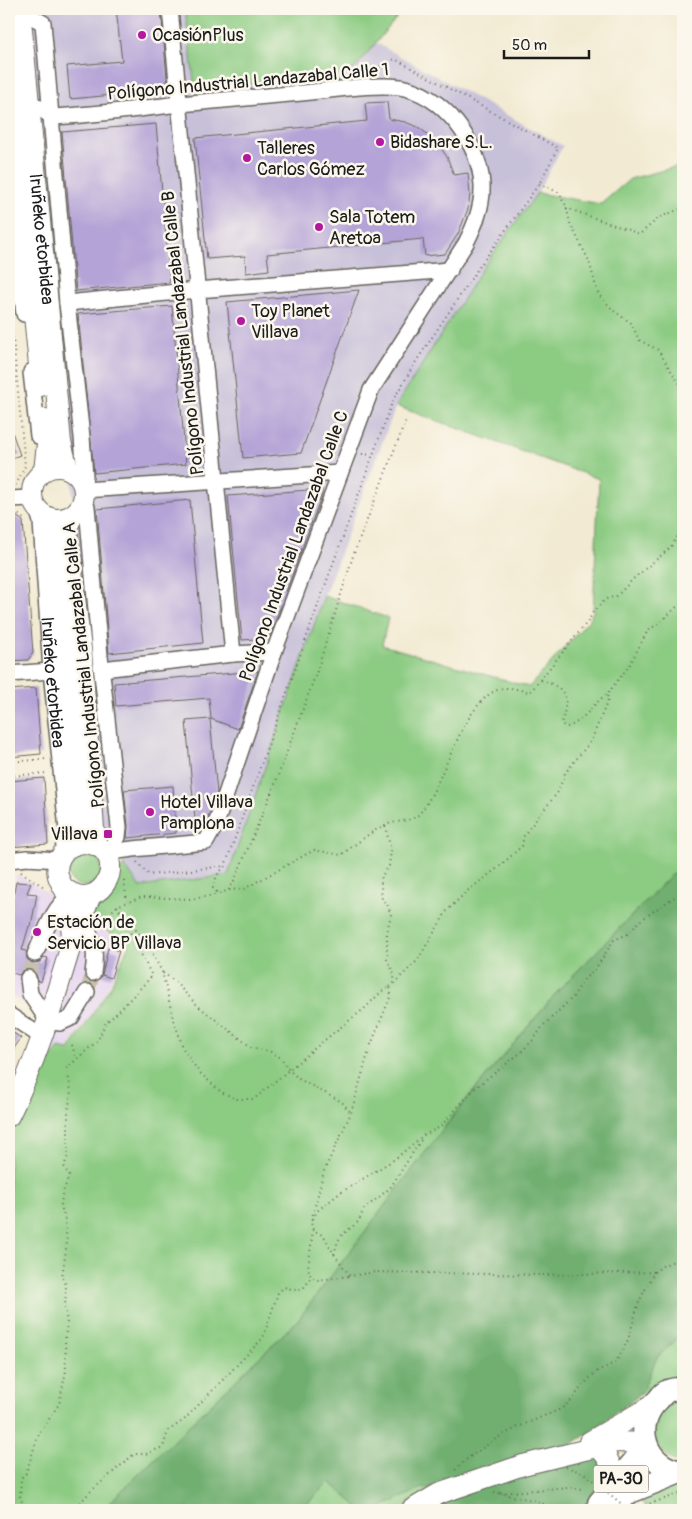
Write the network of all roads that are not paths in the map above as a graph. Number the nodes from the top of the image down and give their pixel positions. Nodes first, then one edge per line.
1 (170, 9) edge
2 (20, 10) edge
3 (43, 16) edge
4 (9, 62) edge
5 (28, 100) junction
6 (180, 104) junction
7 (52, 117) junction
8 (9, 181) edge
9 (482, 185) joint
10 (450, 270) junction
11 (197, 290) junction
12 (68, 303) junction
13 (68, 469) junction
14 (41, 473) junction
15 (340, 473) junction
16 (216, 481) junction
17 (81, 497) junction
18 (29, 506) edge
19 (274, 652) junction
20 (233, 654) junction
21 (102, 669) junction
22 (52, 671) junction
23 (9, 674) edge
24 (64, 853) junction
25 (103, 853) junction
26 (27, 858) junction
27 (12, 866) edge
28 (60, 889) junction
29 (91, 895) junction
30 (81, 917) junction
31 (72, 942) junction
32 (35, 954) tunnel mouth
33 (93, 973) tunnel mouth
34 (28, 978) tunnel mouth
35 (87, 992) tunnel mouth
36 (9, 1015) edge
37 (45, 1029) junction
38 (9, 1116) edge
39 (683, 1388) edge
40 (651, 1406) junction
41 (646, 1445) junction
42 (598, 1447) junction
43 (571, 1459) junction
44 (682, 1479) edge
45 (607, 1501) edge
46 (411, 1510) edge
47 (593, 1510) edge

1 - 6 street, Polígono Industrial Landazabal Calle B
2 - 3 street, Polígono Industrial Landazabal Calle A
2 - 5 main road, Iruñeko etorbidea
3 - 7 street, Polígono Industrial Landazabal Calle A
4 - 14 main road, Iruñeko etorbidea
5 - 7 street
5 - 13 main road, Iruñeko etorbidea
6 - 7 street, Polígono Industrial Landazabal Calle 1
6 - 9 street, Polígono Industrial Landazabal Calle 1
6 - 11 street, Polígono Industrial Landazabal Calle B
7 - 12 street, Polígono Industrial Landazabal Calle A
8 - 14 street, Iruñeko etorbidea
9 - 10 street, Polígono Industrial Landazabal Calle C
10 - 11 street
10 - 15 street, Polígono Industrial Landazabal Calle C
11 - 12 street
11 - 16 street, Polígono Industrial Landazabal Calle B
12 - 17 street, Polígono Industrial Landazabal Calle A
13 - 14 main road
13 - 17 main road
14 - 18 main road
15 - 16 street
15 - 19 street, Polígono Industrial Landazabal Calle C
16 - 17 street
16 - 20 street, Polígono Industrial Landazabal Calle B
17 - 18 main road
17 - 21 street, Polígono Industrial Landazabal Calle A
17 - 25 main road, Iruñeko etorbidea
18 - 22 street, Iruñeko etorbidea
18 - 24 main road, Iruñeko etorbidea
19 - 20 street
19 - 25 street, Polígono Industrial Landazabal Calle C
20 - 21 street
21 - 25 street, Polígono Industrial Landazabal Calle A
22 - 23 street
22 - 24 street, Iruñeko etorbidea
24 - 25 main road
24 - 26 street
24 - 28 main road
25 - 29 main road
26 - 27 street
26 - 28 street
28 - 29 main road
28 - 31 main road
28 - 32 street
29 - 30 main road
30 - 31 main road
30 - 33 street
31 - 37 main road
34 - 37 street
35 - 37 street
36 - 37 street
37 - 38 main road
39 - 40 highway
40 - 41 highway, PA-30
40 - 43 main road
41 - 42 main road
41 - 44 highway, PA-30
41 - 45 highway, PA-30
42 - 43 main road
42 - 45 main road
43 - 46 main road
44 - 45 highway, PA-30
45 - 47 highway, PA-30

